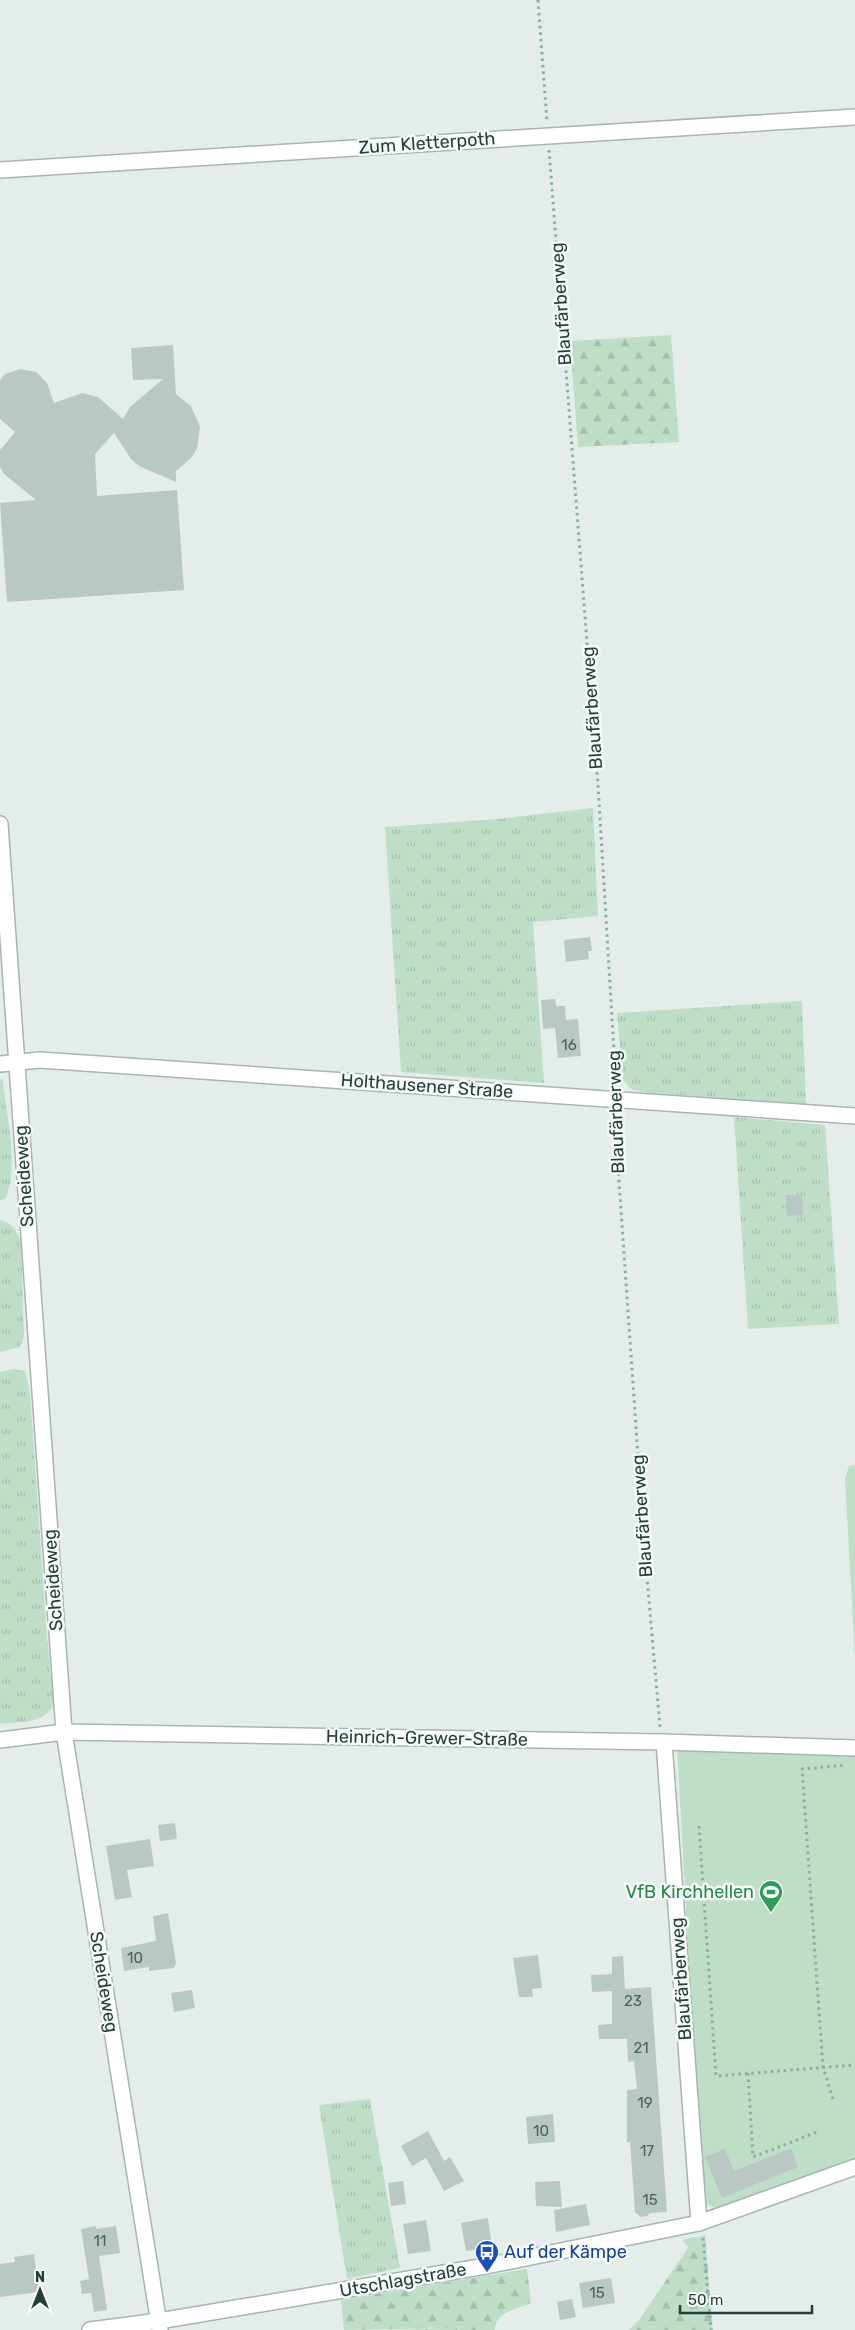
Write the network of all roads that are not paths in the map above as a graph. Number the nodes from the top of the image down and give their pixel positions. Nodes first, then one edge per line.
1 (855, 117) edge
2 (0, 170) edge
3 (0, 824) edge
4 (16, 1062) junction
5 (0, 1064) edge
6 (855, 1116) edge
7 (64, 1732) junction
8 (0, 1740) edge
9 (664, 1742) junction
10 (855, 1748) edge
11 (855, 2167) edge
12 (700, 2223) junction
13 (160, 2326) edge
14 (90, 2330) edge

1 - 2 street, Zum Kletterpoth
3 - 4 street, Scheideweg
4 - 5 street, Holthausener Straße
4 - 6 street, Holthausener Straße
4 - 7 street, Scheideweg
7 - 8 street, Heinrich-Grewer-Straße
7 - 9 street, Heinrich-Grewer-Straße
7 - 13 street, Scheideweg
9 - 10 street, Heinrich-Grewer-Straße
9 - 12 street, Blaufärberweg
11 - 12 street, Utschlagstraße
12 - 13 street, Utschlagstraße
13 - 14 street, Utschlagstraße

